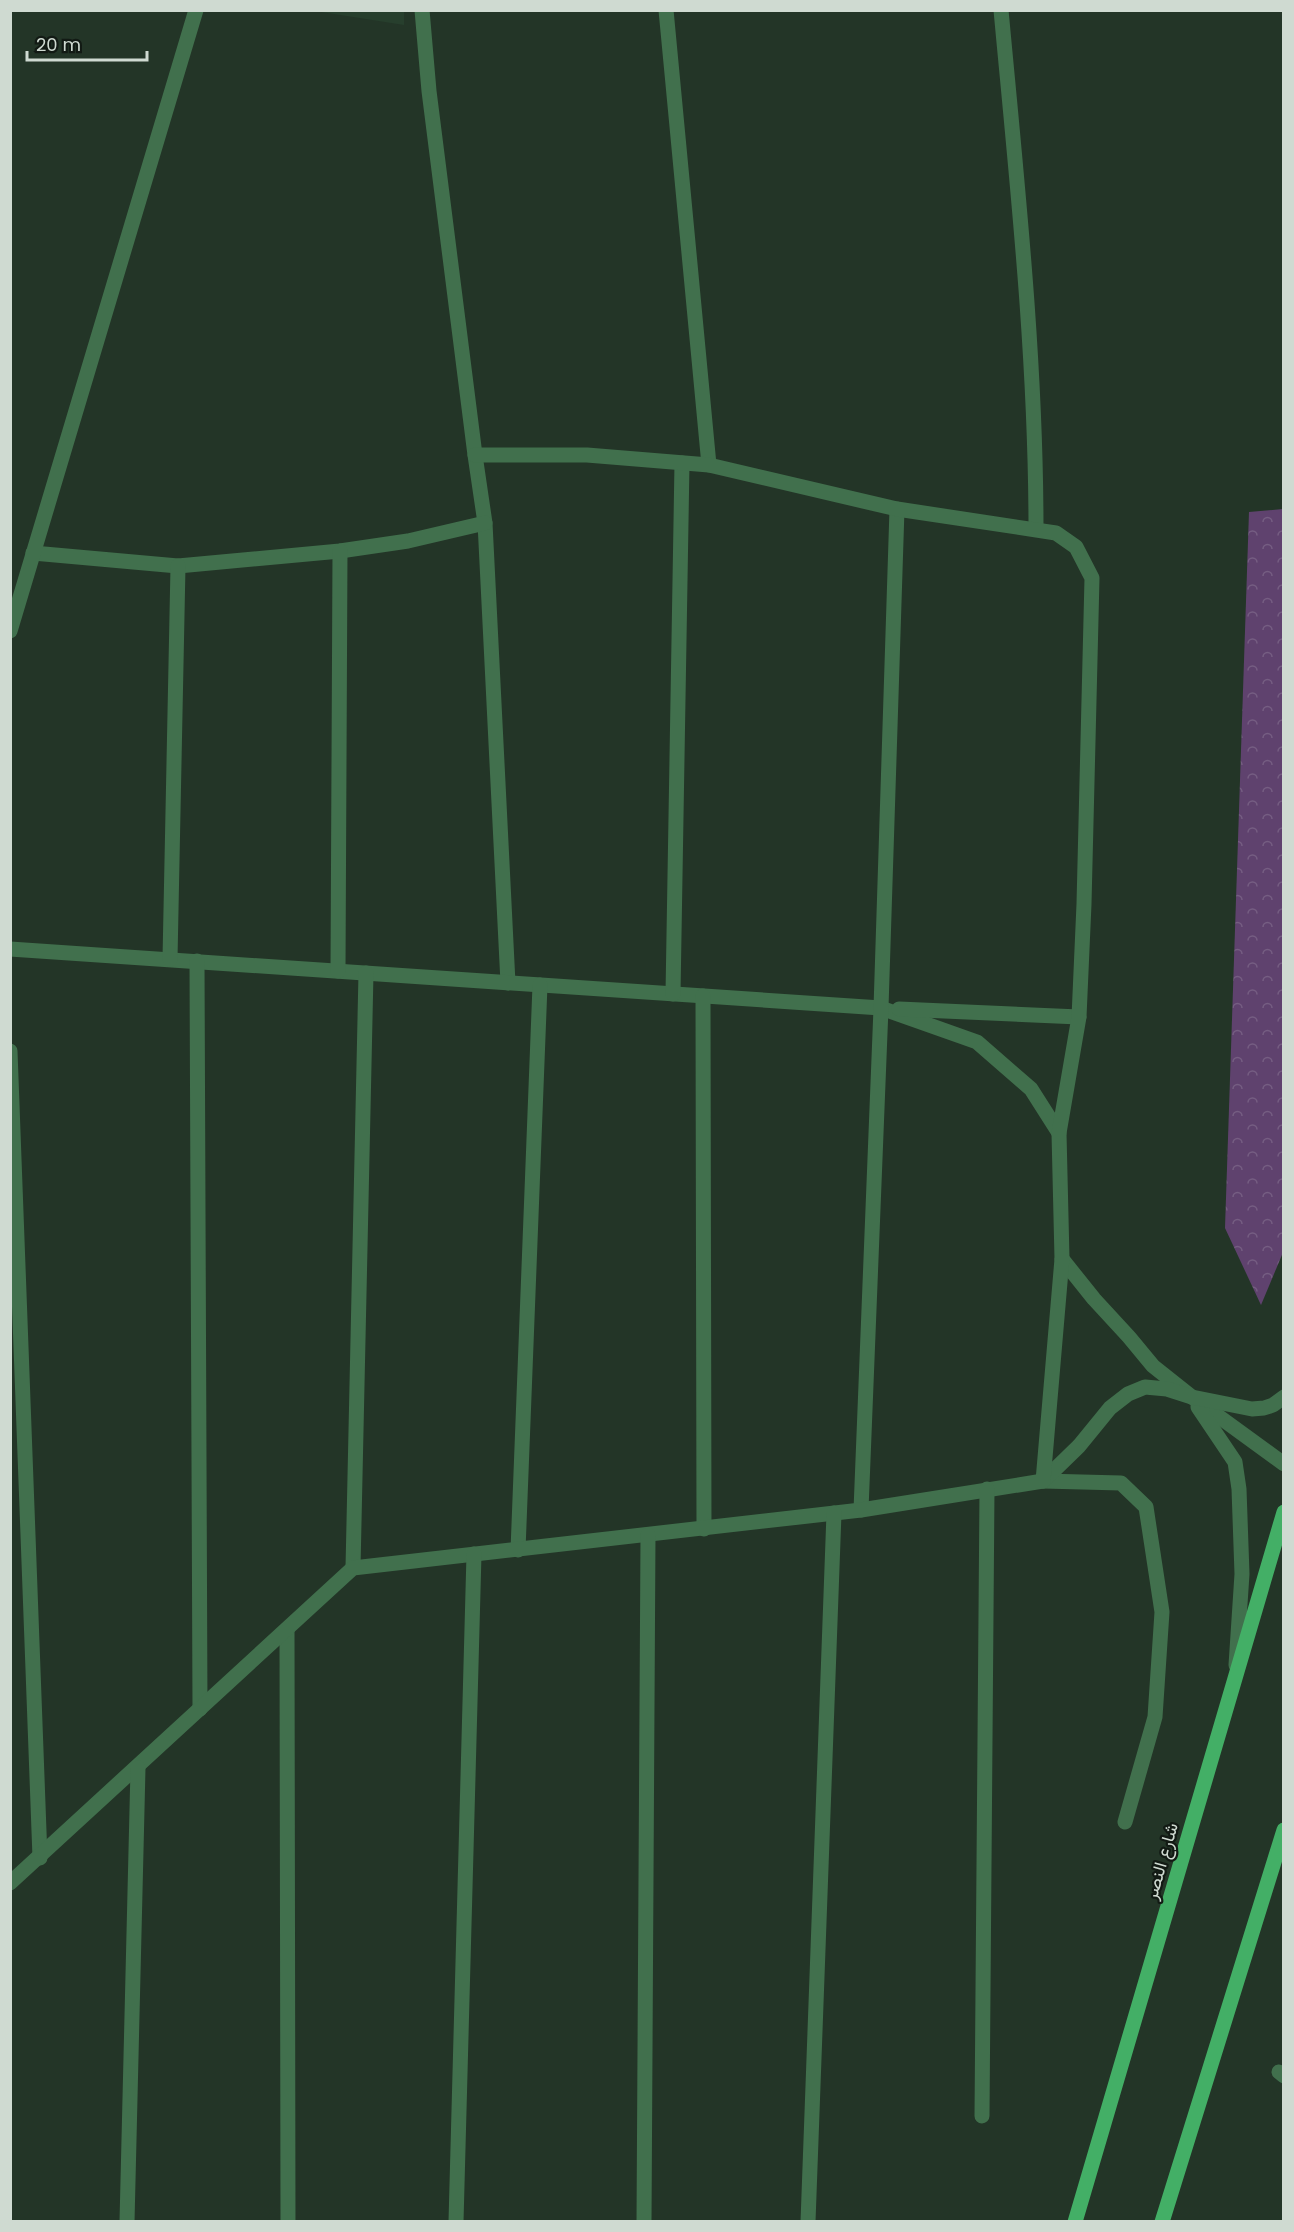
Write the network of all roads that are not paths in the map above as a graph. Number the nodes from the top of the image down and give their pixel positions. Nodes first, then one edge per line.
1 (196, 10) edge
2 (422, 10) edge
3 (666, 10) edge
4 (1001, 10) edge
5 (475, 456) junction
6 (682, 463) junction
7 (709, 465) junction
8 (897, 509) junction
9 (485, 523) junction
10 (1036, 529) junction
11 (340, 551) junction
12 (33, 553) junction
13 (178, 566) junction
14 (10, 631) edge
15 (10, 949) edge
16 (170, 960) junction
17 (198, 962) junction
18 (338, 971) junction
19 (366, 974) junction
20 (508, 983) junction
21 (540, 985) junction
22 (673, 994) junction
23 (703, 996) junction
24 (881, 1008) junction
25 (1079, 1017) junction
26 (10, 1052) edge
27 (1059, 1134) junction
28 (1062, 1259) junction
29 (1192, 1397) junction
30 (1284, 1397) edge
31 (1284, 1464) edge
32 (1043, 1481) junction
33 (987, 1489) junction
34 (861, 1510) junction
35 (1284, 1512) edge
36 (834, 1513) junction
37 (704, 1529) junction
38 (648, 1534) junction
39 (518, 1550) junction
40 (474, 1554) junction
41 (353, 1568) junction
42 (287, 1629) junction
43 (1235, 1679) junction
44 (200, 1709) junction
45 (138, 1768) junction
46 (1125, 1822) dead end
47 (1284, 1830) edge
48 (40, 1858) junction
49 (10, 1883) edge
50 (982, 2116) dead end
51 (127, 2222) edge
52 (288, 2222) edge
53 (456, 2222) edge
54 (644, 2222) edge
55 (808, 2222) edge
56 (1076, 2222) edge
57 (1162, 2222) edge

1 - 12 street
2 - 5 street
3 - 7 street
4 - 10 street
5 - 6 street
5 - 9 street
6 - 7 street
6 - 22 street
7 - 8 street
8 - 10 street
8 - 24 street
9 - 11 street
9 - 20 street
10 - 25 street
11 - 13 street
11 - 18 street
12 - 13 street
12 - 14 street
13 - 16 street
15 - 16 street
16 - 17 street
17 - 18 street
17 - 44 street
18 - 19 street
19 - 20 street
19 - 41 street
20 - 21 street
21 - 22 street
21 - 39 street
22 - 23 street
23 - 24 street
23 - 37 street
24 - 25 street
24 - 27 street
24 - 34 street
25 - 27 street
26 - 48 street
27 - 28 street
28 - 29 street
28 - 32 street
29 - 30 street
29 - 31 street
29 - 32 street
29 - 43 street
32 - 33 street
32 - 46 street
33 - 34 street
33 - 50 street
34 - 36 street
35 - 43 main road, شارع النصر
36 - 37 street
36 - 55 street
37 - 38 street
38 - 39 street
38 - 54 street
39 - 40 street
40 - 41 street
40 - 53 street
41 - 42 street
42 - 44 street
42 - 52 street
43 - 56 main road, شارع النصر
44 - 45 street
45 - 48 street
45 - 51 street
47 - 57 main road
48 - 49 street

